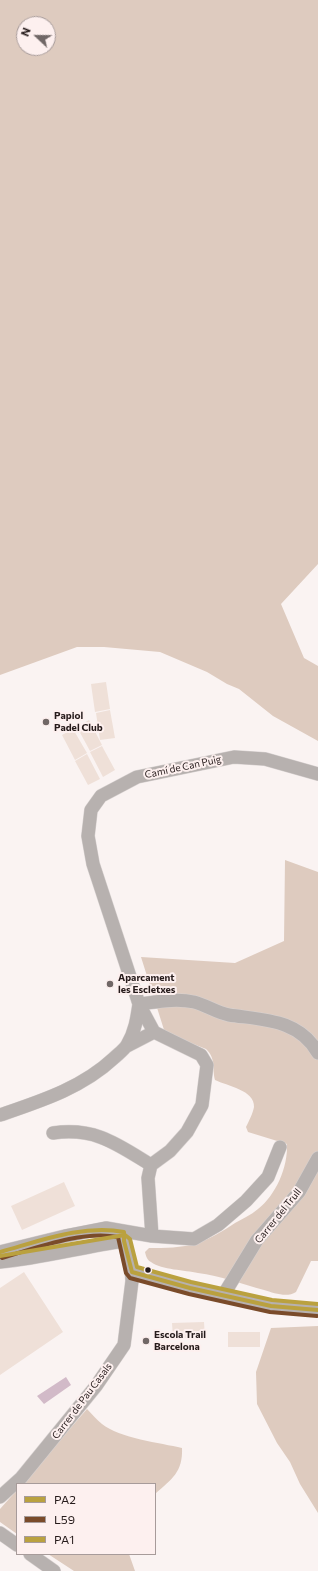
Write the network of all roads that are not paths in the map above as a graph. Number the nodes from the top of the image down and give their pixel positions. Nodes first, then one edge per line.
1 (318, 774) edge
2 (138, 1004) junction
3 (154, 1032) junction
4 (127, 1046) junction
5 (318, 1053) edge
6 (0, 1115) edge
7 (53, 1133) dead end
8 (280, 1147) dead end
9 (318, 1158) edge
10 (151, 1165) junction
11 (124, 1236) junction
12 (152, 1236) junction
13 (0, 1252) edge
14 (0, 1262) edge
15 (132, 1272) junction
16 (224, 1294) junction
17 (318, 1310) edge
18 (0, 1497) edge
19 (0, 1533) edge
20 (16, 1544) edge
21 (31, 1555) edge
22 (54, 1571) edge

1 - 2 street, Camí de Can Puig
2 - 3 street, Camí de Can Puig
2 - 4 street
2 - 5 street
3 - 4 street
3 - 10 street
4 - 6 street
7 - 10 street
8 - 12 street
9 - 16 street, Carrer del Trull
10 - 12 street
11 - 12 street
11 - 13 street
11 - 14 street
11 - 15 street, Carrer de Pau Casals
15 - 16 street
15 - 18 street, Carrer de Pau Casals
16 - 17 street
19 - 20 street
21 - 22 street

